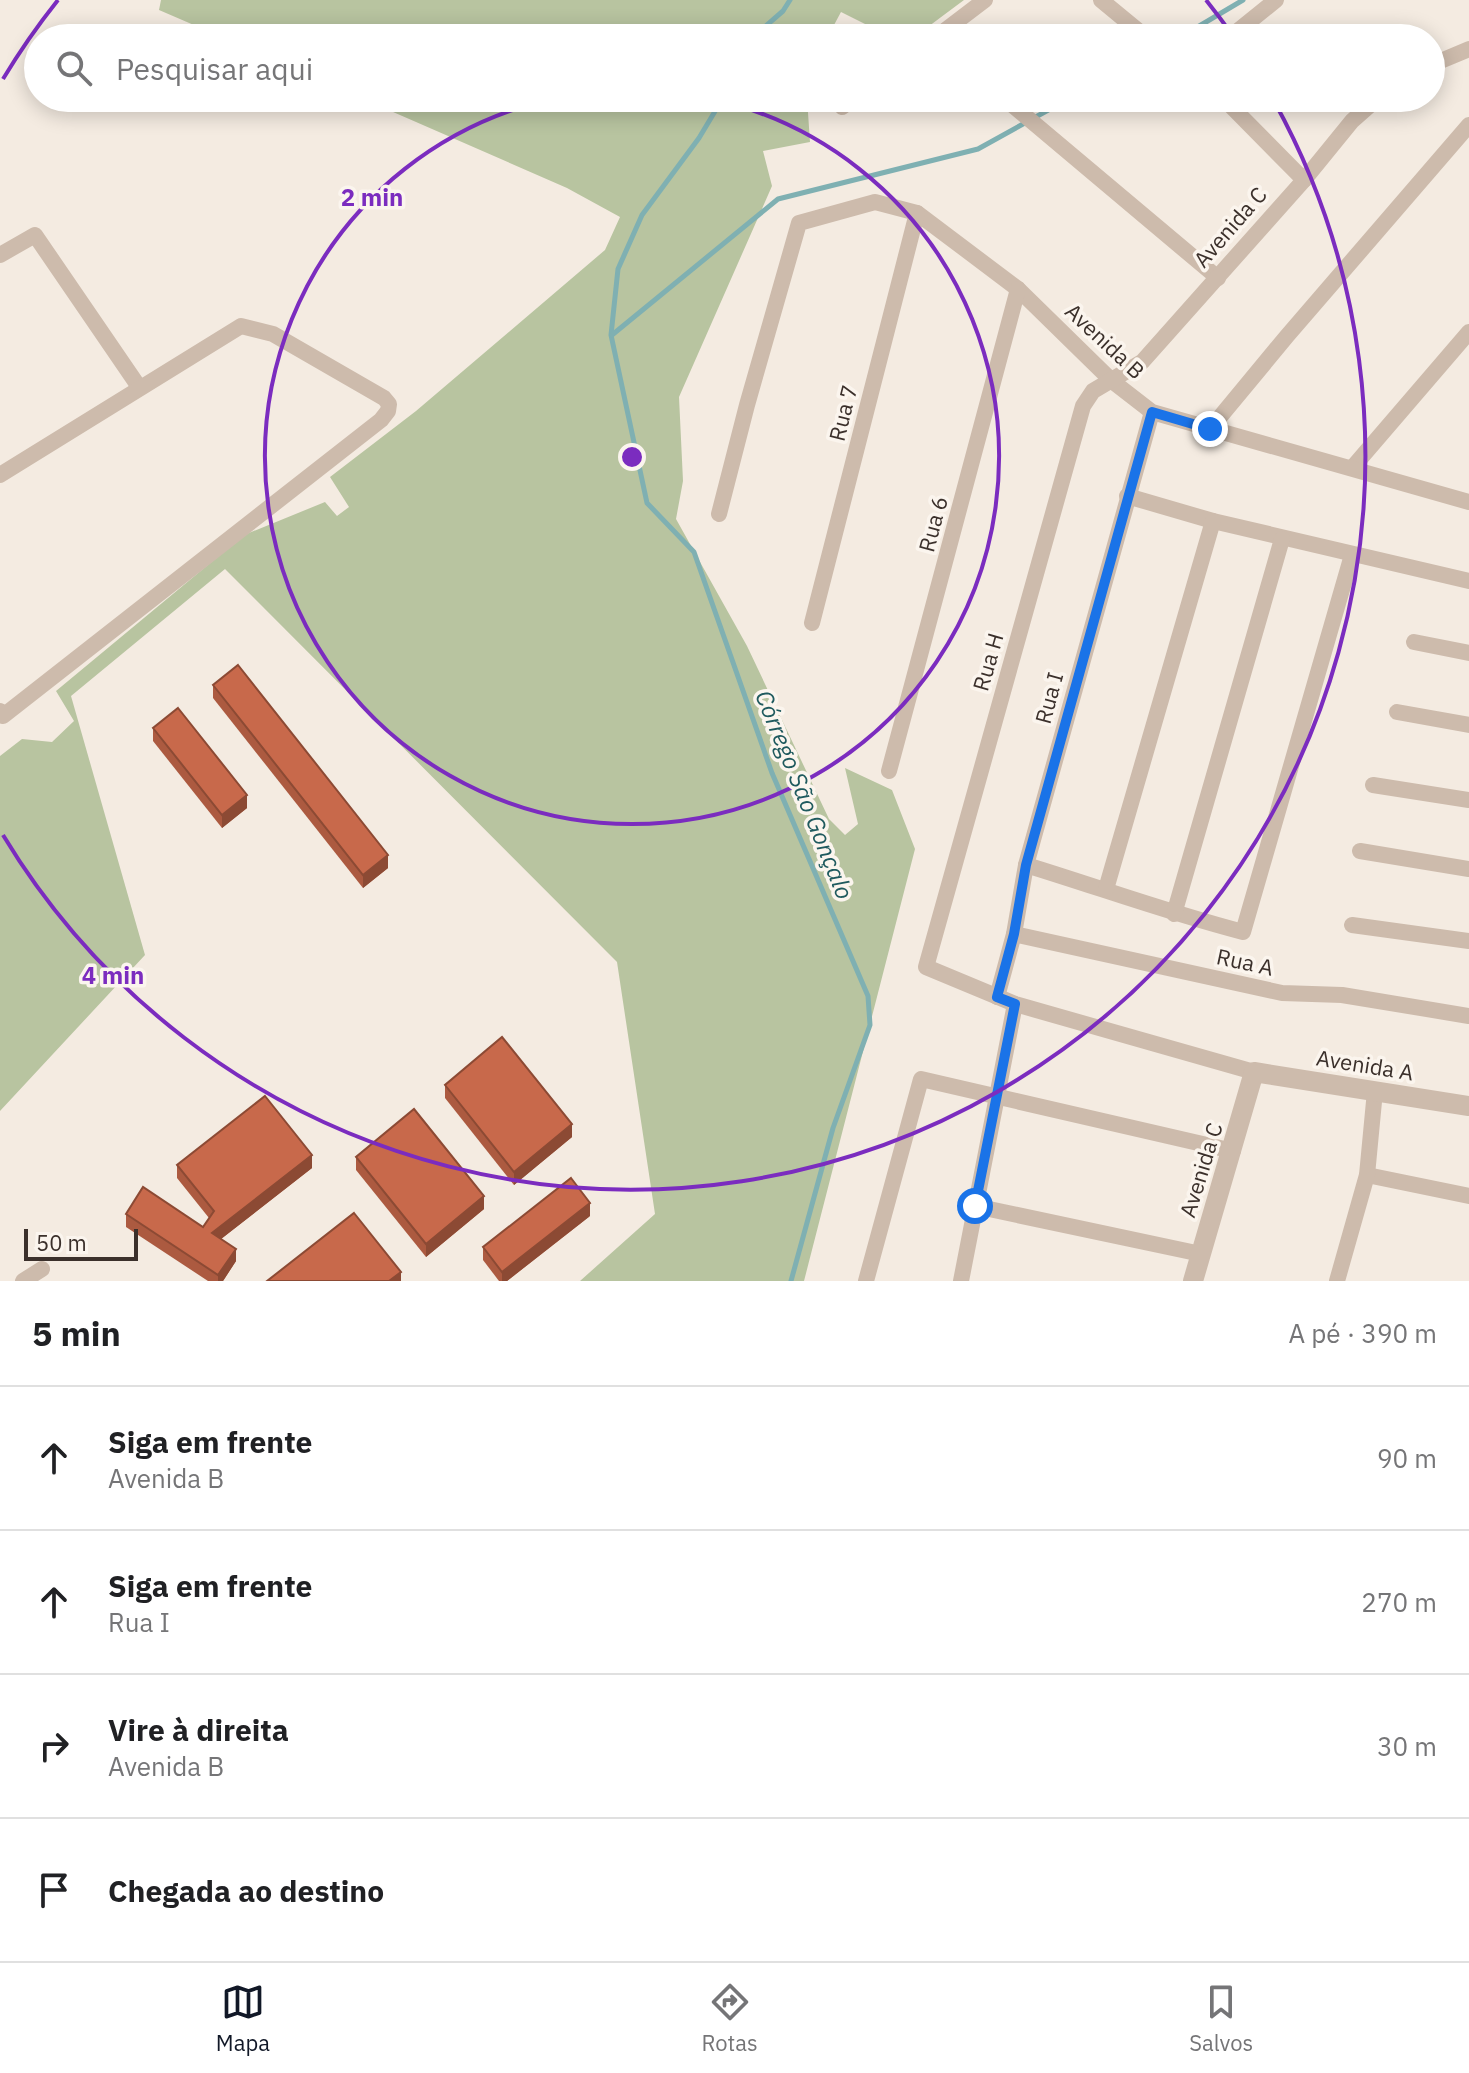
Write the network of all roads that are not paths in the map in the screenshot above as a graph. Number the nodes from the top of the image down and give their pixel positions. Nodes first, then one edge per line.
1 (985, 0) edge
2 (1101, 0) edge
3 (1276, 0) edge
4 (953, 24) edge
5 (1130, 24) edge
6 (1246, 24) edge
7 (1469, 49) edge
8 (1445, 59) edge
9 (1021, 112) edge
10 (1237, 112) edge
11 (1362, 112) edge
12 (1469, 125) edge
13 (1304, 180) junction
14 (917, 213) junction
15 (0, 255) edge
16 (1218, 278) junction
17 (1018, 289) junction
18 (1469, 332) edge
19 (1112, 381) junction
20 (139, 387) junction
21 (1152, 412) junction
22 (1210, 429) junction
23 (1353, 467) junction
24 (0, 475) edge
25 (1127, 496) junction
26 (1469, 502) edge
27 (719, 514) dead end
28 (1213, 521) junction
29 (1282, 539) junction
30 (1352, 555) junction
31 (1469, 581) edge
32 (812, 623) dead end
33 (1414, 642) dead end
34 (1469, 653) edge
35 (1397, 712) dead end
36 (2, 714) edge
37 (1469, 725) edge
38 (889, 771) dead end
39 (1373, 785) dead end
40 (1469, 800) edge
41 (1360, 851) dead end
42 (1026, 865) junction
43 (1469, 869) edge
44 (1106, 889) junction
45 (1174, 914) junction
46 (1352, 925) dead end
47 (1014, 934) junction
48 (1469, 941) edge
49 (997, 997) junction
50 (1015, 1004) junction
51 (1469, 1016) edge
52 (1254, 1072) junction
53 (1375, 1091) junction
54 (997, 1096) junction
55 (1469, 1106) edge
56 (1233, 1151) junction
57 (1367, 1175) junction
58 (1469, 1196) edge
59 (975, 1206) junction
60 (1201, 1254) junction
61 (42, 1269) dead end
62 (23, 1281) edge
63 (866, 1281) edge
64 (961, 1281) edge
65 (1193, 1281) edge
66 (1337, 1281) edge

1 - 4 street
2 - 5 street
3 - 6 street
7 - 8 street
9 - 16 street
10 - 13 street
11 - 13 street, Avenida C
12 - 22 street
13 - 16 street, Avenida C
14 - 17 street, Avenida B
14 - 27 street, Avenida B
14 - 32 street, Rua 7
15 - 20 street
16 - 19 street, Avenida C
17 - 19 street, Avenida B
17 - 38 street, Rua 6
18 - 23 street
19 - 21 street, Avenida B
19 - 49 street, Rua H
20 - 24 street
20 - 36 street
21 - 22 street, Avenida B
21 - 25 street, Rua I
22 - 23 street, Avenida B
23 - 26 street, Avenida B
25 - 28 street
25 - 42 street, Rua I
28 - 29 street
28 - 44 street
29 - 30 street
29 - 45 street
30 - 31 street
30 - 45 street
33 - 34 street
35 - 37 street
39 - 40 street
41 - 43 street
42 - 44 street
42 - 47 street, Rua I
44 - 45 street
46 - 48 street
47 - 49 street, Rua I
47 - 51 street, Rua A
49 - 50 street
50 - 52 street
50 - 54 street
52 - 53 street, Avenida A
52 - 56 street, Avenida C
53 - 55 street, Avenida A
53 - 57 street
54 - 56 street
54 - 59 street
54 - 63 street
56 - 60 street, Avenida C
57 - 58 street
57 - 66 street
59 - 60 street
59 - 64 street
60 - 65 street, Avenida C
61 - 62 street

